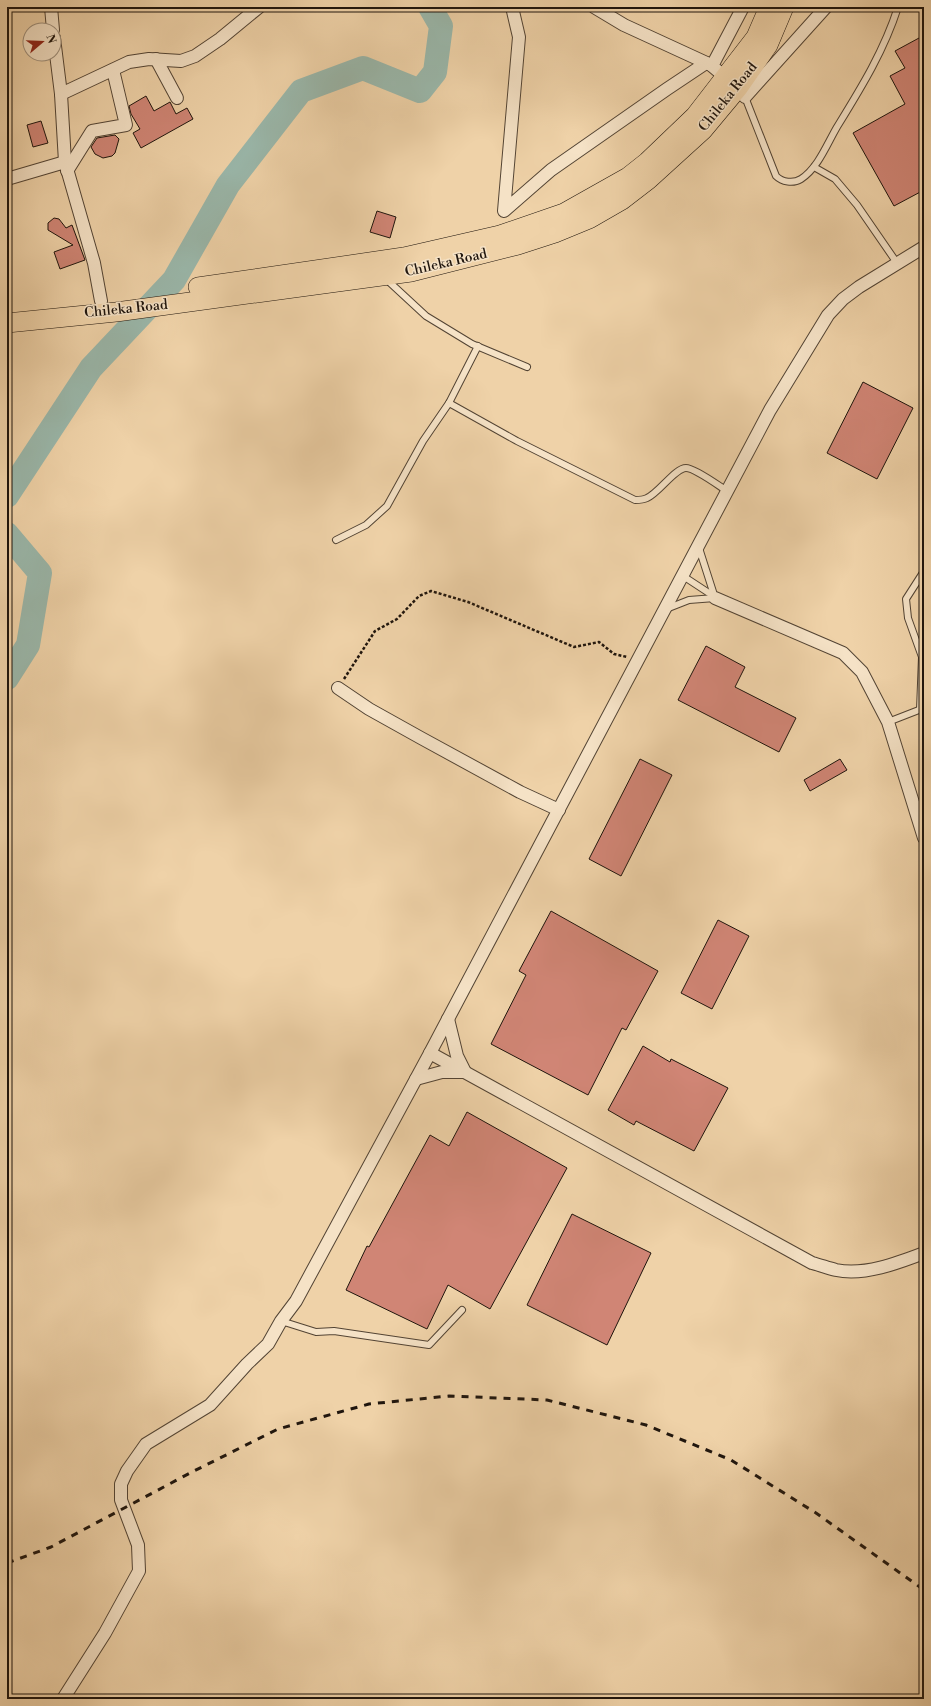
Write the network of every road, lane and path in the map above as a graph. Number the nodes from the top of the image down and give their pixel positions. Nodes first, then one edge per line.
1 (51, 7) edge
2 (259, 7) edge
3 (512, 7) edge
4 (594, 7) edge
5 (743, 7) edge
6 (769, 7) edge
7 (784, 7) edge
8 (826, 7) edge
9 (898, 7) edge
10 (52, 22) edge
11 (156, 59) junction
12 (57, 62) edge
13 (113, 70) junction
14 (725, 78) junction
15 (61, 94) junction
16 (177, 98) dead end
17 (66, 167) junction
18 (814, 167) junction
19 (7, 179) edge
20 (924, 247) edge
21 (898, 264) junction
22 (382, 276) junction
23 (172, 298) junction
24 (101, 301) junction
25 (119, 305) junction
26 (7, 311) edge
27 (7, 323) edge
28 (478, 346) junction
29 (527, 367) dead end
30 (449, 403) junction
31 (727, 491) junction
32 (336, 540) dead end
33 (698, 546) junction
34 (924, 571) edge
35 (683, 576) junction
36 (715, 598) junction
37 (666, 609) junction
38 (639, 661) junction
39 (338, 688) joint
40 (922, 709) edge
41 (888, 722) junction
42 (559, 810) junction
43 (923, 831) edge
44 (448, 1019) junction
45 (430, 1053) junction
46 (465, 1072) junction
47 (416, 1079) junction
48 (924, 1253) edge
49 (462, 1310) dead end
50 (281, 1322) junction
51 (63, 1699) edge

1 - 10 street
2 - 11 street
3 - 14 street
4 - 14 street
5 - 14 street
6 - 14 highway
7 - 14 highway, Chileka Road
8 - 14 street
9 - 18 lane
11 - 13 street
11 - 16 street
12 - 15 street
13 - 15 street
13 - 17 street
14 - 18 lane
14 - 22 highway, Chileka Road
14 - 23 highway
15 - 17 street
17 - 19 street
17 - 24 street
18 - 21 lane
20 - 21 street
21 - 31 street
22 - 23 highway, Chileka Road
22 - 28 lane
23 - 25 highway, Chileka Road
24 - 25 highway, Chileka Road
24 - 26 highway, Chileka Road
25 - 27 highway, Chileka Road
28 - 29 lane
28 - 30 lane
30 - 31 lane
30 - 32 lane
31 - 33 street
33 - 35 street
33 - 36 lane
34 - 40 lane
35 - 36 lane
35 - 37 street
36 - 37 lane
36 - 41 street
37 - 38 street
38 - 39 path
38 - 42 street
39 - 42 street
40 - 41 lane
41 - 43 street
42 - 44 street
44 - 45 street
44 - 46 street
45 - 46 street
45 - 47 street
46 - 47 street
46 - 48 street
47 - 50 street
49 - 50 lane
50 - 51 street

